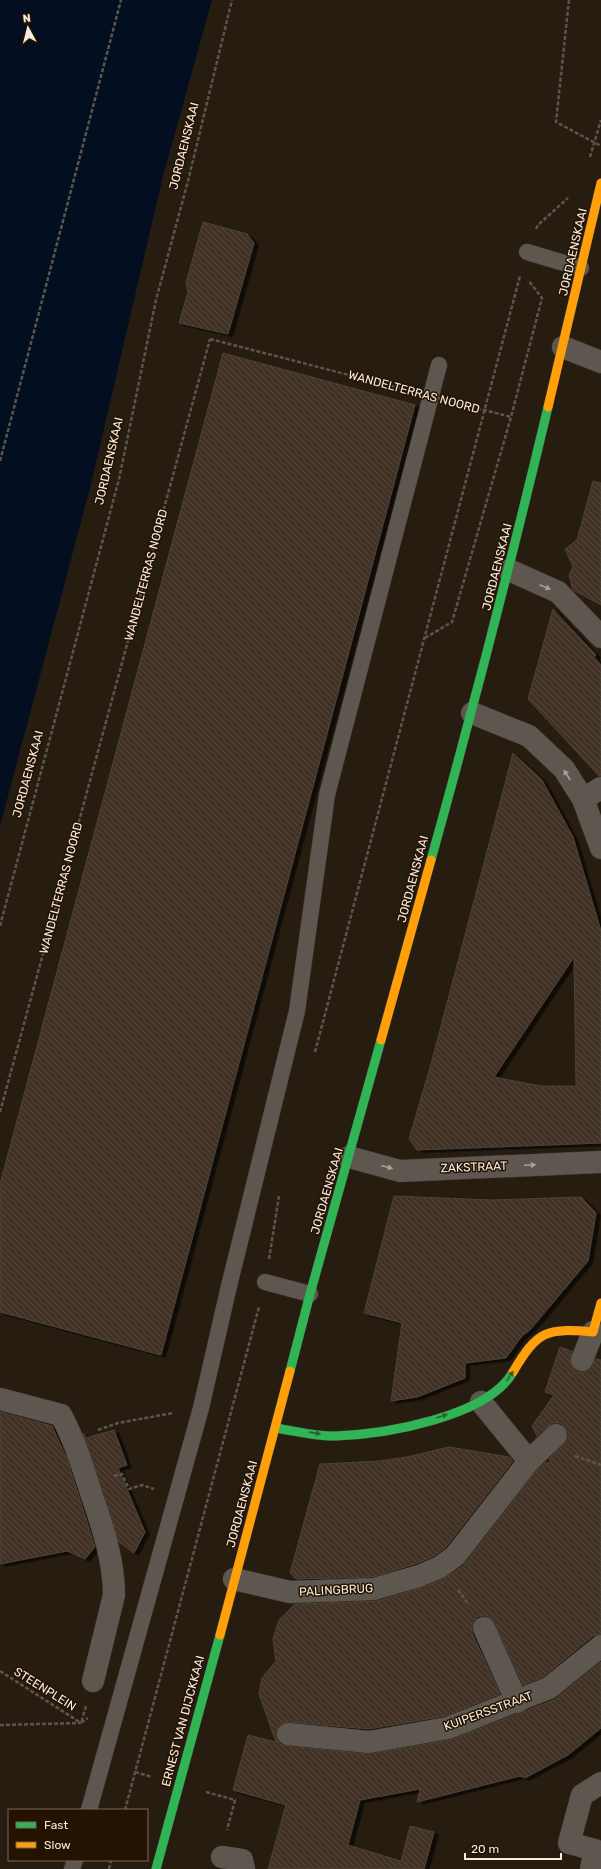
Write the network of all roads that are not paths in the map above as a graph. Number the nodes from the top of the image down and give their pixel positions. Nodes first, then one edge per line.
1 (601, 183) edge
2 (527, 252) road end
3 (581, 268) junction
4 (563, 347) junction
5 (601, 362) edge
6 (439, 364) dead end
7 (509, 570) junction
8 (601, 637) edge
9 (472, 712) junction
10 (601, 788) edge
11 (583, 799) junction
12 (601, 848) edge
13 (349, 1157) junction
14 (601, 1162) edge
15 (265, 1282) road end
16 (310, 1294) junction
17 (601, 1304) edge
18 (593, 1332) junction
19 (582, 1360) dead end
20 (0, 1399) edge
21 (481, 1402) junction
22 (276, 1428) junction
23 (556, 1435) dead end
24 (529, 1461) junction
25 (234, 1579) junction
26 (484, 1628) road end
27 (601, 1646) edge
28 (93, 1681) dead end
29 (517, 1702) junction
30 (288, 1734) dead end
31 (601, 1783) edge
32 (89, 1809) edge
33 (222, 1856) dead end
34 (156, 1869) edge
35 (244, 1869) edge
36 (591, 1869) edge

1 - 3 street, JORDAENSKAAI
2 - 3 lane
3 - 4 street, JORDAENSKAAI
4 - 5 street
4 - 7 street, JORDAENSKAAI
6 - 32 lane
7 -> 8 street
7 - 9 street, JORDAENSKAAI
11 -> 9 street
9 - 13 street, JORDAENSKAAI
10 - 11 street
11 - 12 street
13 -> 14 street, ZAKSTRAAT
13 - 16 street, JORDAENSKAAI
15 - 16 lane
16 - 22 street, JORDAENSKAAI
17 - 18 street
18 - 19 street
21 -> 18 street
20 - 28 street
22 -> 21 street
21 - 24 street
22 - 25 street, JORDAENSKAAI
23 - 24 street, PALINGBRUG
24 - 25 street, PALINGBRUG
25 - 34 street, ERNEST VAN DIJCKKAAI
26 - 29 street
27 - 29 street, KUIPERSSTRAAT
29 - 30 street, KUIPERSSTRAAT
31 - 36 street
33 - 35 street

